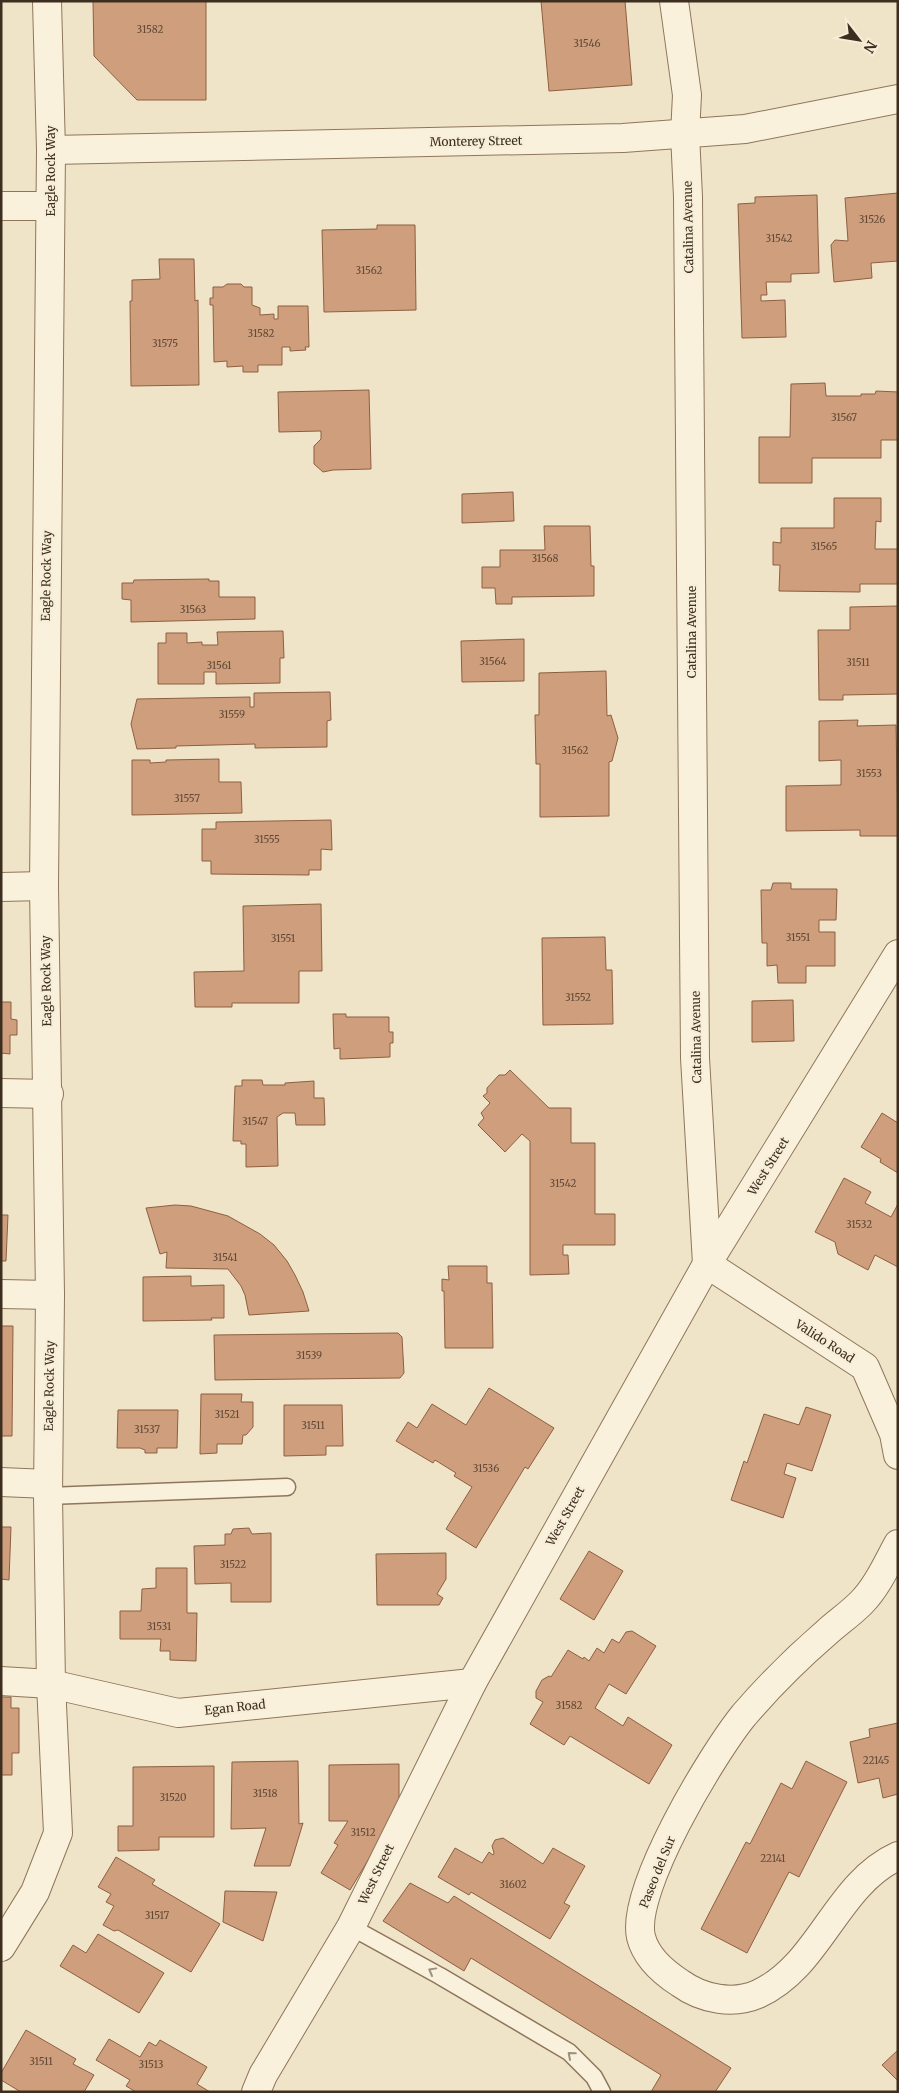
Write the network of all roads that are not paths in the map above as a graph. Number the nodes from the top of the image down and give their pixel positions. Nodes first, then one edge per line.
1 (47, 1) edge
2 (674, 1) edge
3 (898, 98) edge
4 (685, 134) junction
5 (51, 150) junction
6 (1, 206) edge
7 (50, 206) junction
8 (44, 886) junction
9 (1, 887) edge
10 (898, 954) edge
11 (1, 1093) edge
12 (49, 1094) junction
13 (707, 1264) junction
14 (1, 1294) edge
15 (50, 1295) junction
16 (898, 1455) edge
17 (1, 1482) edge
18 (287, 1487) dead end
19 (48, 1490) junction
20 (898, 1544) edge
21 (1, 1681) edge
22 (472, 1683) junction
23 (51, 1684) junction
24 (898, 1856) edge
25 (351, 1927) junction
26 (1, 1947) edge
27 (256, 2092) edge
28 (602, 2092) edge

1 - 5 street, Eagle Rock Way
2 - 4 street, Catalina Avenue
3 - 4 street, Monterey Street
4 - 5 street, Monterey Street
4 - 13 street, Catalina Avenue
5 - 7 street, Eagle Rock Way
6 - 7 street
7 - 8 street, Eagle Rock Way
8 - 9 street
8 - 12 street, Eagle Rock Way
10 - 13 street, West Street
11 - 12 street
12 - 15 street, Eagle Rock Way
13 - 16 street, Valido Road
13 - 22 street, West Street
14 - 15 street
15 - 19 street, Eagle Rock Way
17 - 19 street
18 - 19 lane
19 - 23 street, Eagle Rock Way
20 - 24 street, Paseo del Sur
21 - 23 street, Egan Road
22 - 23 street, Egan Road
22 - 25 street, West Street
23 - 26 street, Eagle Rock Way
25 - 27 street, West Street
28 -> 25 lane

